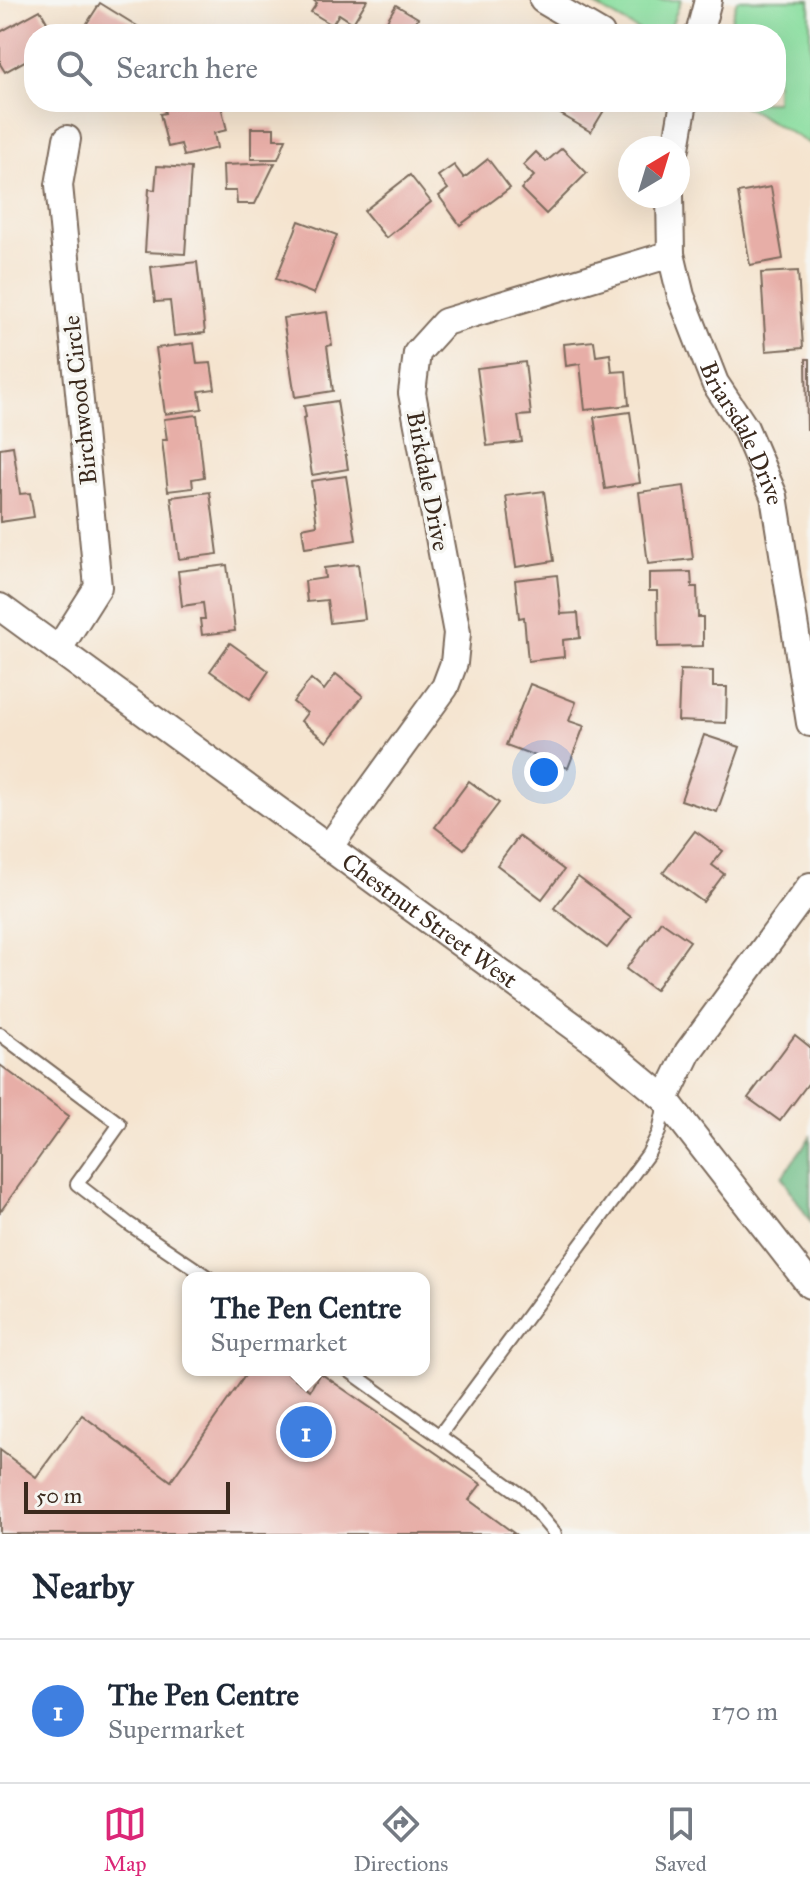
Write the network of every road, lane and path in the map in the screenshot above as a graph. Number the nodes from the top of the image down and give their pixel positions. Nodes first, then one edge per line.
1 (543, 0) edge
2 (708, 0) edge
3 (584, 24) edge
4 (702, 24) edge
5 (682, 112) edge
6 (678, 136) edge
7 (67, 139) dead end
8 (670, 208) edge
9 (671, 254) junction
10 (0, 607) edge
11 (58, 650) junction
12 (810, 723) edge
13 (329, 847) junction
14 (810, 886) edge
15 (0, 1034) edge
16 (665, 1099) junction
17 (200, 1272) edge
18 (810, 1285) edge
19 (356, 1376) edge
20 (439, 1436) junction
21 (555, 1534) edge

1 - 3 street
2 - 4 street
5 - 6 street
7 - 11 street, Birchwood Circle
8 - 9 street, Briarsdale Drive
9 - 12 street, Briarsdale Drive
9 - 13 street, Birkdale Drive
10 - 11 street, Chestnut Street West
11 - 13 street, Chestnut Street West
13 - 16 street, Chestnut Street West
14 - 16 street
15 - 17 lane
16 - 18 street, Chestnut Street West
16 - 20 lane
19 - 20 lane
20 - 21 lane

